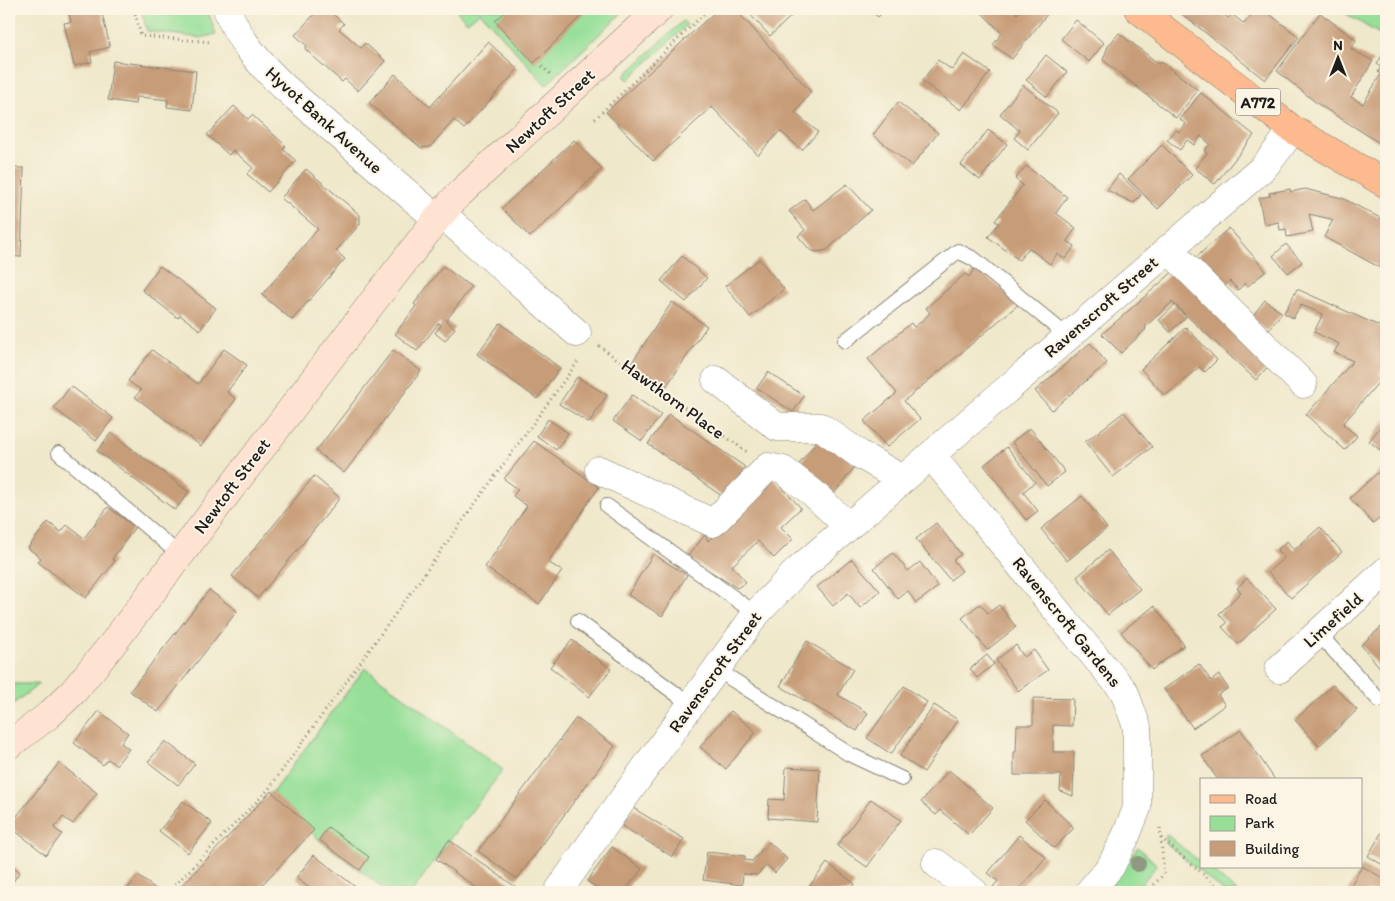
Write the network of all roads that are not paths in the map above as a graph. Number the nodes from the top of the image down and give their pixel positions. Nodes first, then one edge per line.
1 (227, 9) edge
2 (659, 9) edge
3 (1138, 9) edge
4 (1292, 129) junction
5 (1386, 184) edge
6 (440, 216) junction
7 (1168, 249) junction
8 (1067, 336) junction
9 (585, 337) road end
10 (845, 340) dead end
11 (716, 380) dead end
12 (1303, 384) dead end
13 (59, 453) dead end
14 (930, 454) junction
15 (599, 470) dead end
16 (902, 479) junction
17 (607, 506) dead end
18 (848, 526) junction
19 (180, 554) junction
20 (1386, 571) edge
21 (756, 614) junction
22 (578, 621) dead end
23 (1318, 633) junction
24 (1279, 668) dead end
25 (716, 669) junction
26 (1379, 700) dead end
27 (691, 704) junction
28 (9, 745) edge
29 (902, 779) dead end
30 (936, 863) dead end
31 (558, 892) edge
32 (974, 892) edge
33 (1089, 892) edge

1 - 6 street, Hyvot Bank Avenue
2 - 6 main road, Newtoft Street
3 - 4 main road, A772
4 - 5 main road, A772
4 - 7 street, Ravenscroft Street
6 - 9 street
6 - 19 main road, Newtoft Street
7 - 8 street, Ravenscroft Street
7 - 12 street
8 - 10 lane
8 - 14 street, Ravenscroft Street
11 - 16 street
13 - 19 lane
14 - 16 street, Ravenscroft Street
14 - 33 street, Ravenscroft Gardens
15 - 18 street
16 - 18 street, Ravenscroft Street
17 - 21 lane
18 - 21 street, Ravenscroft Street
19 - 28 main road, Newtoft Street
20 - 23 street, Limefield
21 - 25 street, Ravenscroft Street
22 - 27 lane
23 - 24 street, Limefield
23 - 26 lane
25 - 27 street, Ravenscroft Street
25 - 29 lane
27 - 31 street, Ravenscroft Street
30 - 32 street

